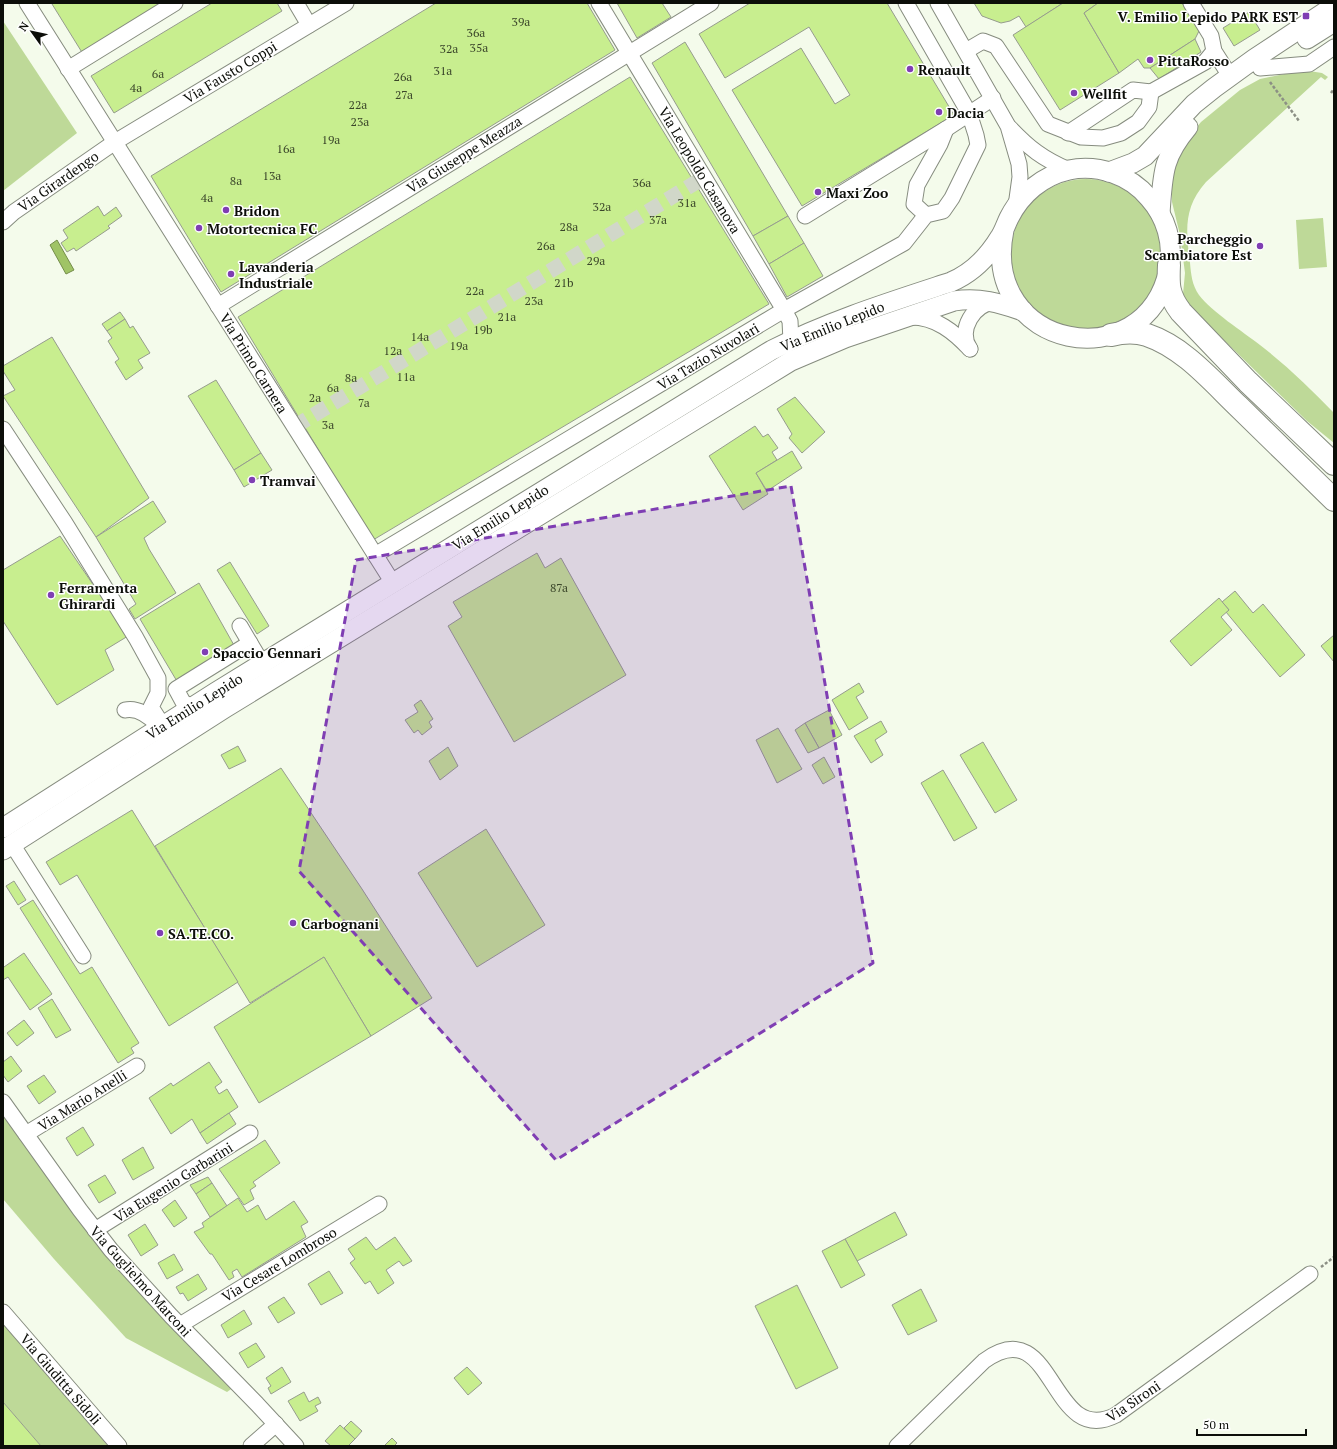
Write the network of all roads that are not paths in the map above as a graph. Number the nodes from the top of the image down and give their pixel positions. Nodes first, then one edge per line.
1 (27, 3) edge
2 (174, 3) edge
3 (296, 3) edge
4 (346, 3) edge
5 (599, 3) edge
6 (710, 3) edge
7 (906, 3) edge
8 (938, 3) edge
9 (1191, 3) edge
10 (1334, 6) edge
11 (1334, 14) edge
12 (1334, 22) edge
13 (309, 25) junction
14 (1334, 47) edge
15 (966, 51) junction
16 (1214, 51) junction
17 (630, 52) junction
18 (1267, 64) junction
19 (68, 69) junction
20 (1230, 76) junction
21 (1152, 92) junction
22 (993, 98) junction
23 (969, 113) junction
24 (1008, 126) junction
25 (946, 129) junction
26 (1068, 133) junction
27 (115, 142) junction
28 (1069, 170) junction
29 (1109, 172) junction
30 (1016, 206) junction
31 (1160, 213) junction
32 (926, 215) junction
33 (805, 216) dead end
34 (3, 222) edge
35 (1004, 230) junction
36 (1170, 265) junction
37 (999, 303) junction
38 (218, 306) junction
39 (784, 310) junction
40 (1023, 311) junction
41 (898, 320) junction
42 (1111, 334) junction
43 (791, 341) junction
44 (3, 429) edge
45 (1302, 434) junction
46 (1334, 452) edge
47 (1334, 464) edge
48 (1334, 500) edge
49 (375, 555) junction
50 (393, 583) junction
51 (240, 626) dead end
52 (250, 643) junction
53 (157, 658) dead end
54 (262, 664) junction
55 (176, 689) junction
56 (192, 707) junction
57 (125, 710) dead end
58 (160, 727) junction
59 (5, 837) edge
60 (83, 956) dead end
61 (137, 1066) dead end
62 (3, 1102) edge
63 (250, 1133) dead end
64 (26, 1134) junction
65 (379, 1204) dead end
66 (95, 1230) junction
67 (1310, 1274) dead end
68 (3, 1312) edge
69 (180, 1325) junction
70 (276, 1424) junction
71 (119, 1446) edge
72 (251, 1446) edge
73 (296, 1446) edge
74 (897, 1446) edge

1 - 19 street, Via Primo Carnera
2 - 19 street
3 - 13 street
4 - 13 street, Via Fausto Coppi
5 - 17 street, Via Leopoldo Casanova
6 - 17 street, Via Giuseppe Meazza
7 - 23 street
8 - 15 street
9 - 16 street
10 - 20 main road
11 - 18 main road
12 - 18 main road
13 - 27 street, Via Fausto Coppi
14 - 18 street
15 - 22 street
15 - 26 street
16 - 20 street
16 - 21 street
17 - 38 street, Via Giuseppe Meazza
17 - 39 street, Via Leopoldo Casanova
18 - 31 main road
19 - 27 street, Via Primo Carnera
20 - 29 main road
21 - 26 street
21 - 26 street
22 - 23 street
22 - 24 street
23 - 25 street
23 - 32 street
24 - 28 street
24 - 30 street
25 - 32 street
25 - 33 street
27 - 34 street, Via Girardengo
27 - 38 street, Via Primo Carnera
28 - 29 main road
28 - 30 main road
29 - 31 main road
30 - 35 main road
31 - 36 main road
32 - 39 street, Via Tazio Nuvolari
35 - 40 main road
35 - 43 main road, Via Emilio Lepido
36 - 42 main road
36 - 45 highway
37 - 40 main road, Via Emilio Lepido
37 - 41 main road, Via Emilio Lepido
37 - 41 street, Via Emilio Lepido
38 - 49 street, Via Primo Carnera
39 - 43 street, Via Leopoldo Casanova
39 - 49 street, Via Tazio Nuvolari
40 - 42 main road
41 - 59 main road, Via Emilio Lepido
42 - 48 highway
43 - 50 main road, Via Emilio Lepido
44 - 58 street
45 - 46 street
45 - 47 highway
49 - 50 street, Via Primo Carnera
50 - 54 main road, Via Emilio Lepido
51 - 52 street
52 - 54 street
52 - 55 street
53 - 55 street
54 - 56 main road, Via Emilio Lepido
55 - 56 street
56 - 58 main road, Via Emilio Lepido
57 - 58 street
58 - 59 main road, Via Emilio Lepido
59 - 60 street
61 - 64 street, Via Mario Anelli
62 - 64 street, Via Guglielmo Marconi
63 - 66 street, Via Eugenio Garbarini
64 - 66 street, Via Guglielmo Marconi
65 - 69 street, Via Cesare Lombroso
66 - 69 street, Via Guglielmo Marconi
67 - 74 street, Via Sironi
68 - 71 street, Via Giuditta Sidoli
69 - 70 street, Via Guglielmo Marconi
70 - 72 street
70 - 73 street, Via Guglielmo Marconi

